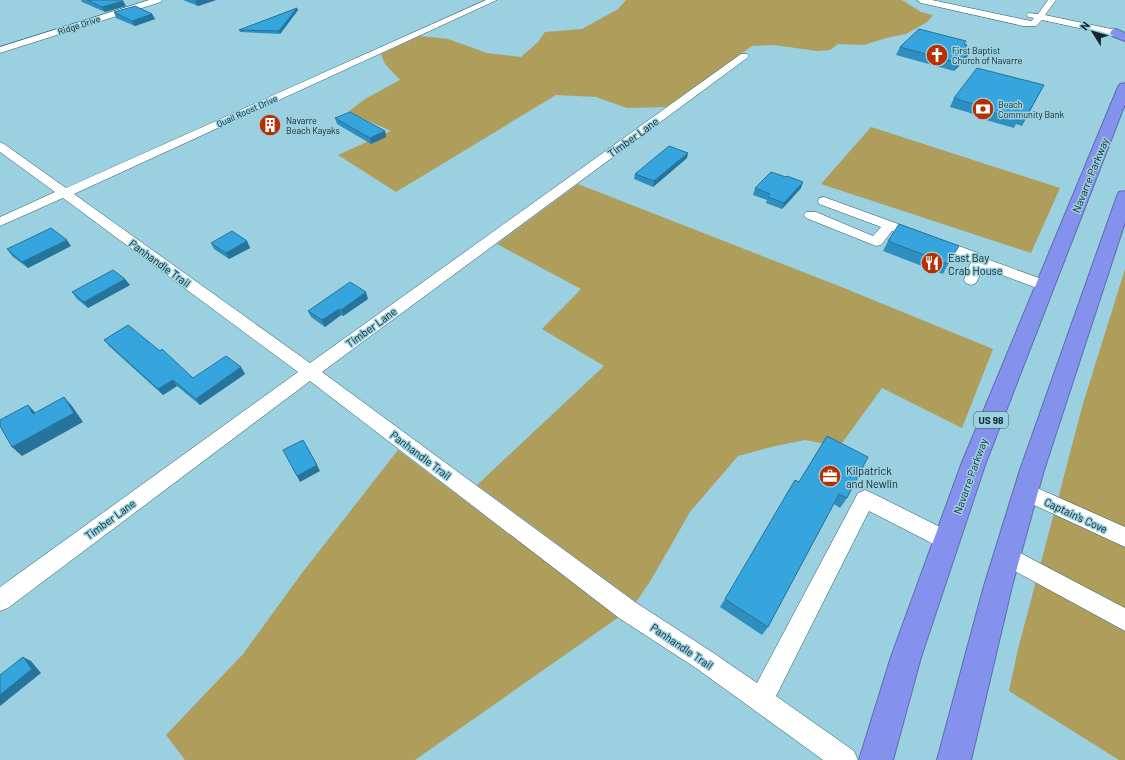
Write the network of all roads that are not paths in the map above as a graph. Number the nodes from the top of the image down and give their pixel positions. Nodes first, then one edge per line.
1 (158, 0) edge
2 (494, 0) edge
3 (922, 0) edge
4 (962, 0) edge
5 (1052, 0) edge
6 (976, 3) dead end
7 (1019, 12) dead end
8 (1040, 17) junction
9 (1122, 35) edge
10 (0, 50) edge
11 (744, 56) dead end
12 (1124, 94) edge
13 (0, 146) edge
14 (64, 193) junction
15 (1125, 196) edge
16 (824, 201) dead end
17 (811, 215) dead end
18 (0, 222) edge
19 (889, 225) junction
20 (979, 261) junction
21 (971, 280) dead end
22 (1045, 286) junction
23 (310, 372) junction
24 (1026, 492) junction
25 (1125, 537) edge
26 (947, 541) junction
27 (1007, 556) junction
28 (0, 600) edge
29 (1125, 620) edge
30 (761, 700) junction
31 (845, 760) edge
32 (876, 760) edge
33 (954, 760) edge

1 - 10 street, Ridge Drive
2 - 14 street, Quail Roost Drive
3 - 8 street
4 - 6 street
5 - 8 street
7 - 8 street
8 - 9 street
11 - 23 street, Timber Lane
12 - 22 highway, Navarre Parkway / US 98
13 - 14 street, Panhandle Trail
14 - 18 street, Quail Roost Drive
14 - 23 street, Panhandle Trail
15 - 24 highway
16 - 19 street
17 - 19 street
19 - 20 street
20 - 21 street
20 - 22 street
22 - 26 highway, Navarre Parkway / US 98
23 - 28 street, Timber Lane
23 - 30 street, Panhandle Trail
24 - 25 street, Captain's Cove
24 - 27 highway
26 - 30 street
26 - 32 highway, Navarre Parkway / US 98
27 - 29 street
27 - 33 highway
30 - 31 street, Panhandle Trail

